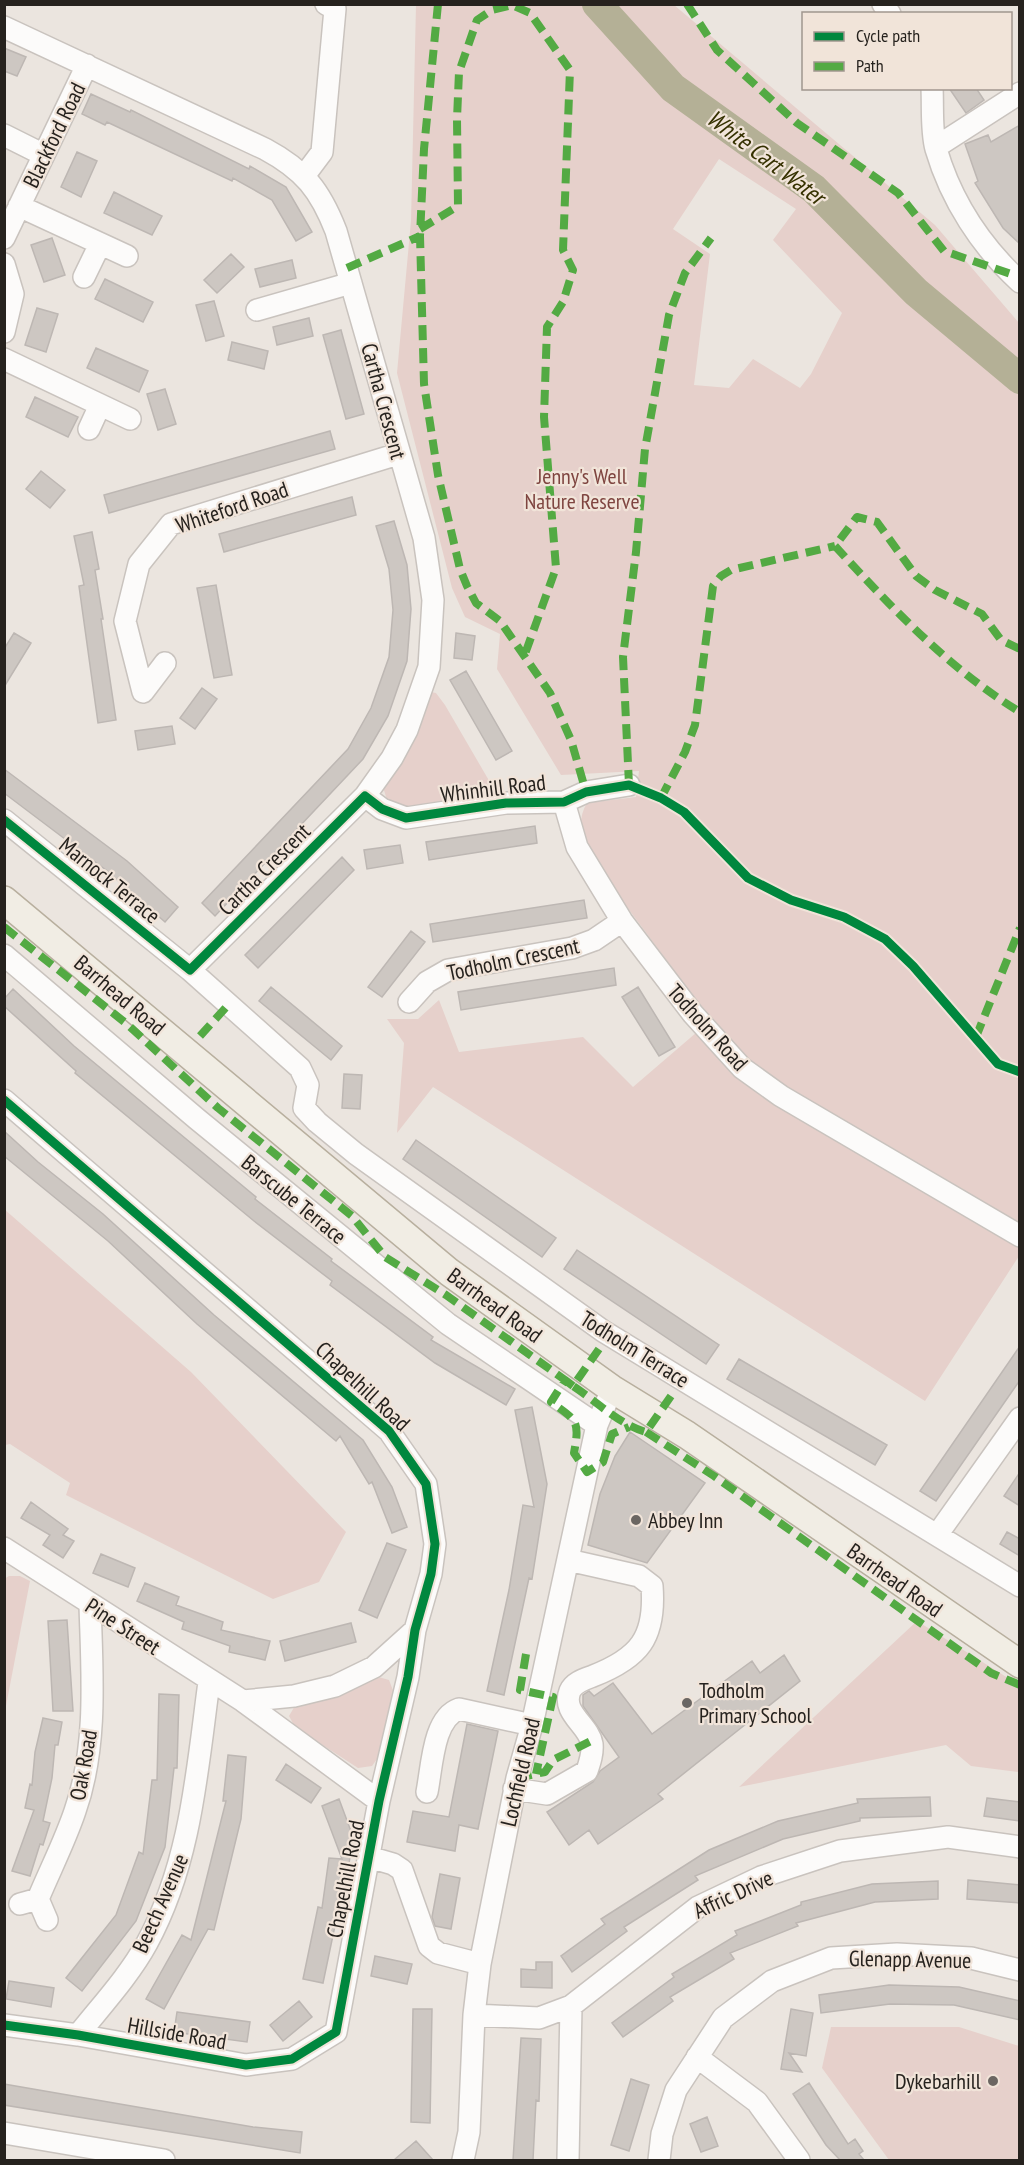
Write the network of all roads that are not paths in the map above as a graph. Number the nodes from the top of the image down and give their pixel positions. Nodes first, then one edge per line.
1 (326, 4) edge
2 (4, 27) edge
3 (87, 65) junction
4 (932, 90) edge
5 (1020, 93) edge
6 (4, 135) edge
7 (936, 147) junction
8 (44, 155) junction
9 (304, 176) junction
10 (19, 206) junction
11 (5, 238) edge
12 (100, 244) junction
13 (127, 256) dead end
14 (4, 264) edge
15 (84, 277) dead end
16 (351, 282) junction
17 (1020, 282) edge
18 (257, 309) dead end
19 (4, 332) edge
20 (4, 359) edge
21 (100, 405) junction
22 (130, 419) dead end
23 (89, 429) dead end
24 (398, 454) junction
25 (165, 663) dead end
26 (628, 786) dead end
27 (365, 796) junction
28 (564, 802) junction
29 (4, 820) edge
30 (4, 900) edge
31 (622, 921) junction
32 (4, 955) edge
33 (190, 970) junction
34 (409, 1002) dead end
35 (300, 1068) joint
36 (4, 1100) edge
37 (1020, 1236) edge
38 (612, 1389) junction
39 (1020, 1418) edge
40 (597, 1425) junction
41 (937, 1535) junction
42 (4, 1548) edge
43 (568, 1560) junction
44 (1020, 1586) edge
45 (90, 1605) junction
46 (415, 1630) junction
47 (1019, 1661) edge
48 (209, 1682) junction
49 (243, 1701) junction
50 (532, 1725) junction
51 (514, 1789) junction
52 (428, 1792) dead end
53 (380, 1801) junction
54 (1020, 1847) edge
55 (369, 1857) junction
56 (47, 1920) dead end
57 (480, 1964) junction
58 (1020, 1970) edge
59 (571, 2006) junction
60 (474, 2015) junction
61 (4, 2025) edge
62 (336, 2032) joint
63 (78, 2035) junction
64 (697, 2057) junction
65 (469, 2132) junction
66 (4, 2133) edge
67 (164, 2160) edge
68 (463, 2160) edge
69 (470, 2160) edge
70 (568, 2160) edge
71 (659, 2160) edge
72 (799, 2160) edge

1 - 9 street
2 - 3 street, Cartha Crescent
3 - 8 street, Blackford Road
3 - 9 street, Cartha Crescent
4 - 7 street
5 - 7 street
6 - 8 street
7 - 17 street
8 - 10 street, Blackford Road
9 - 16 street, Cartha Crescent
10 - 11 street, Blackford Road
10 - 12 street
12 - 13 street
12 - 15 street
14 - 19 street
16 - 18 street
16 - 24 street, Cartha Crescent
20 - 21 street
21 - 22 street
21 - 23 street
24 - 25 street, Whiteford Road
24 - 27 street, Cartha Crescent
26 - 28 street, Whinhill Road
27 - 28 street, Whinhill Road
27 - 33 street, Cartha Crescent
28 - 31 street, Todholm Road
29 - 33 street, Marnock Terrace
30 - 38 main road, Barrhead Road
31 - 34 street, Todholm Crescent
31 - 37 street, Todholm Road
32 - 40 street, Barscube Terrace
33 - 35 street, Marnock Terrace
35 - 41 street, Todholm Terrace
36 - 46 street, Chapelhill Road
38 - 40 street, Lochfield Road
38 - 47 main road, Barrhead Road
39 - 41 street
40 - 43 street, Lochfield Road
41 - 44 street, Todholm Terrace
42 - 45 street, Pine Street
43 - 50 street, Lochfield Road
43 - 51 street
45 - 48 street, Pine Street
45 - 56 street, Oak Road
46 - 49 street
46 - 53 street, Chapelhill Road
48 - 49 street, Pine Street
48 - 63 street, Beech Avenue
49 - 53 street, Pine Street
50 - 51 street, Lochfield Road
50 - 52 street
51 - 57 street, Lochfield Road
53 - 55 street, Chapelhill Road
54 - 59 street, Affric Drive
55 - 57 street
55 - 62 street, Chapelhill Road
57 - 60 street, Lochfield Road
58 - 64 street, Glenapp Avenue
59 - 60 street, Affric Drive
59 - 70 street
60 - 65 street, Lochfield Road
61 - 63 street, Hillside Road
62 - 63 street, Hillside Road
64 - 71 street, Glenapp Avenue
64 - 72 street
65 - 68 street, Lochfield Road
65 - 69 street
66 - 67 street

